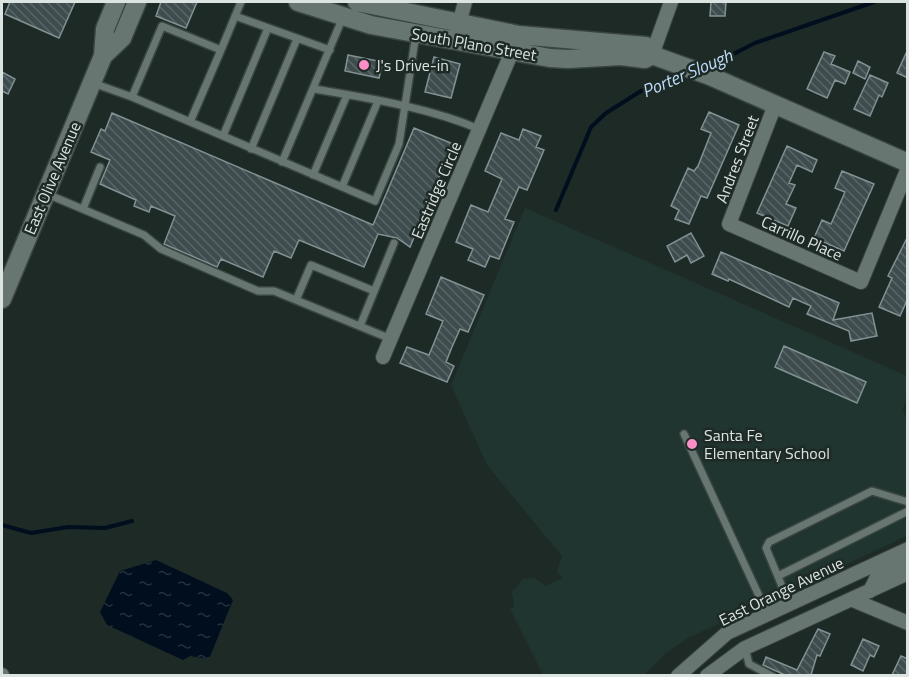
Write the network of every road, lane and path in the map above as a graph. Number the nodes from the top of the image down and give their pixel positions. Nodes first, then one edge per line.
1 (116, 2) edge
2 (137, 2) edge
3 (241, 2) edge
4 (298, 2) edge
5 (357, 2) edge
6 (465, 2) edge
7 (671, 2) edge
8 (409, 14) junction
9 (235, 16) junction
10 (343, 17) junction
11 (268, 28) junction
12 (457, 33) junction
13 (416, 34) junction
14 (297, 39) junction
15 (516, 43) junction
16 (221, 50) junction
17 (330, 50) junction
18 (652, 55) junction
19 (104, 56) junction
20 (92, 83) junction
21 (315, 89) junction
22 (347, 95) junction
23 (132, 97) junction
24 (378, 100) junction
25 (775, 105) junction
26 (405, 106) junction
27 (190, 122) junction
28 (479, 129) junction
29 (223, 136) junction
30 (251, 148) junction
31 (282, 162) junction
32 (908, 163) edge
33 (100, 167) dead end
34 (908, 168) edge
35 (313, 175) junction
36 (342, 187) junction
37 (46, 193) junction
38 (83, 209) junction
39 (729, 224) joint
40 (394, 243) dead end
41 (374, 291) junction
42 (2, 300) edge
43 (296, 300) junction
44 (360, 326) junction
45 (391, 339) junction
46 (383, 357) dead end
47 (684, 434) dead end
48 (908, 502) edge
49 (908, 511) edge
50 (908, 549) edge
51 (908, 559) edge
52 (908, 573) edge
53 (778, 576) junction
54 (870, 591) junction
55 (853, 600) junction
56 (789, 603) junction
57 (767, 614) junction
58 (908, 623) edge
59 (745, 648) junction
60 (678, 675) edge
61 (707, 675) edge
62 (772, 675) edge

1 - 19 main road, East Olive Avenue
2 - 19 main road, East Olive Avenue
3 - 9 lane
4 - 10 main road, South Plano Street
5 - 8 main road, South Plano Street
6 - 12 street
7 - 18 street
8 - 10 main road
8 - 12 main road, South Plano Street
9 - 11 lane
9 - 16 lane
10 - 13 main road, South Plano Street
10 - 17 lane
11 - 14 lane
11 - 29 lane
12 - 13 main road, South Plano Street
12 - 15 main road, South Plano Street
13 - 26 lane
14 - 17 lane
14 - 30 lane
15 - 18 main road, South Plano Street
15 - 28 street, Eastridge Circle
16 - 23 lane
16 - 27 lane
17 - 21 lane
18 - 25 main road, South Plano Street
19 - 20 main road, East Olive Avenue
20 - 23 lane
20 - 37 main road, East Olive Avenue
21 - 22 lane
21 - 31 lane
22 - 24 lane
22 - 35 lane
23 - 27 lane
24 - 26 lane
24 - 36 lane
25 - 32 main road, South Plano Street
25 - 39 street, Andres Street
26 - 28 lane
26 - 36 lane
27 - 29 lane
28 - 45 street, Eastridge Circle
29 - 30 lane
30 - 31 lane
31 - 35 lane
33 - 38 lane
34 - 39 street, Carrillo Place
35 - 36 lane
37 - 38 lane
37 - 42 main road, East Olive Avenue
38 - 43 lane
40 - 41 lane
41 - 43 lane
41 - 44 lane
43 - 44 lane
44 - 45 lane
45 - 46 street, Eastridge Circle
47 - 57 lane
48 - 53 lane
49 - 53 lane
50 - 56 street, East Orange Avenue
51 - 54 street
52 - 54 street
53 - 56 lane
54 - 55 street
55 - 58 street
55 - 59 street
56 - 57 street, East Orange Avenue
57 - 60 street, East Orange Avenue
59 - 61 street
59 - 62 lane

